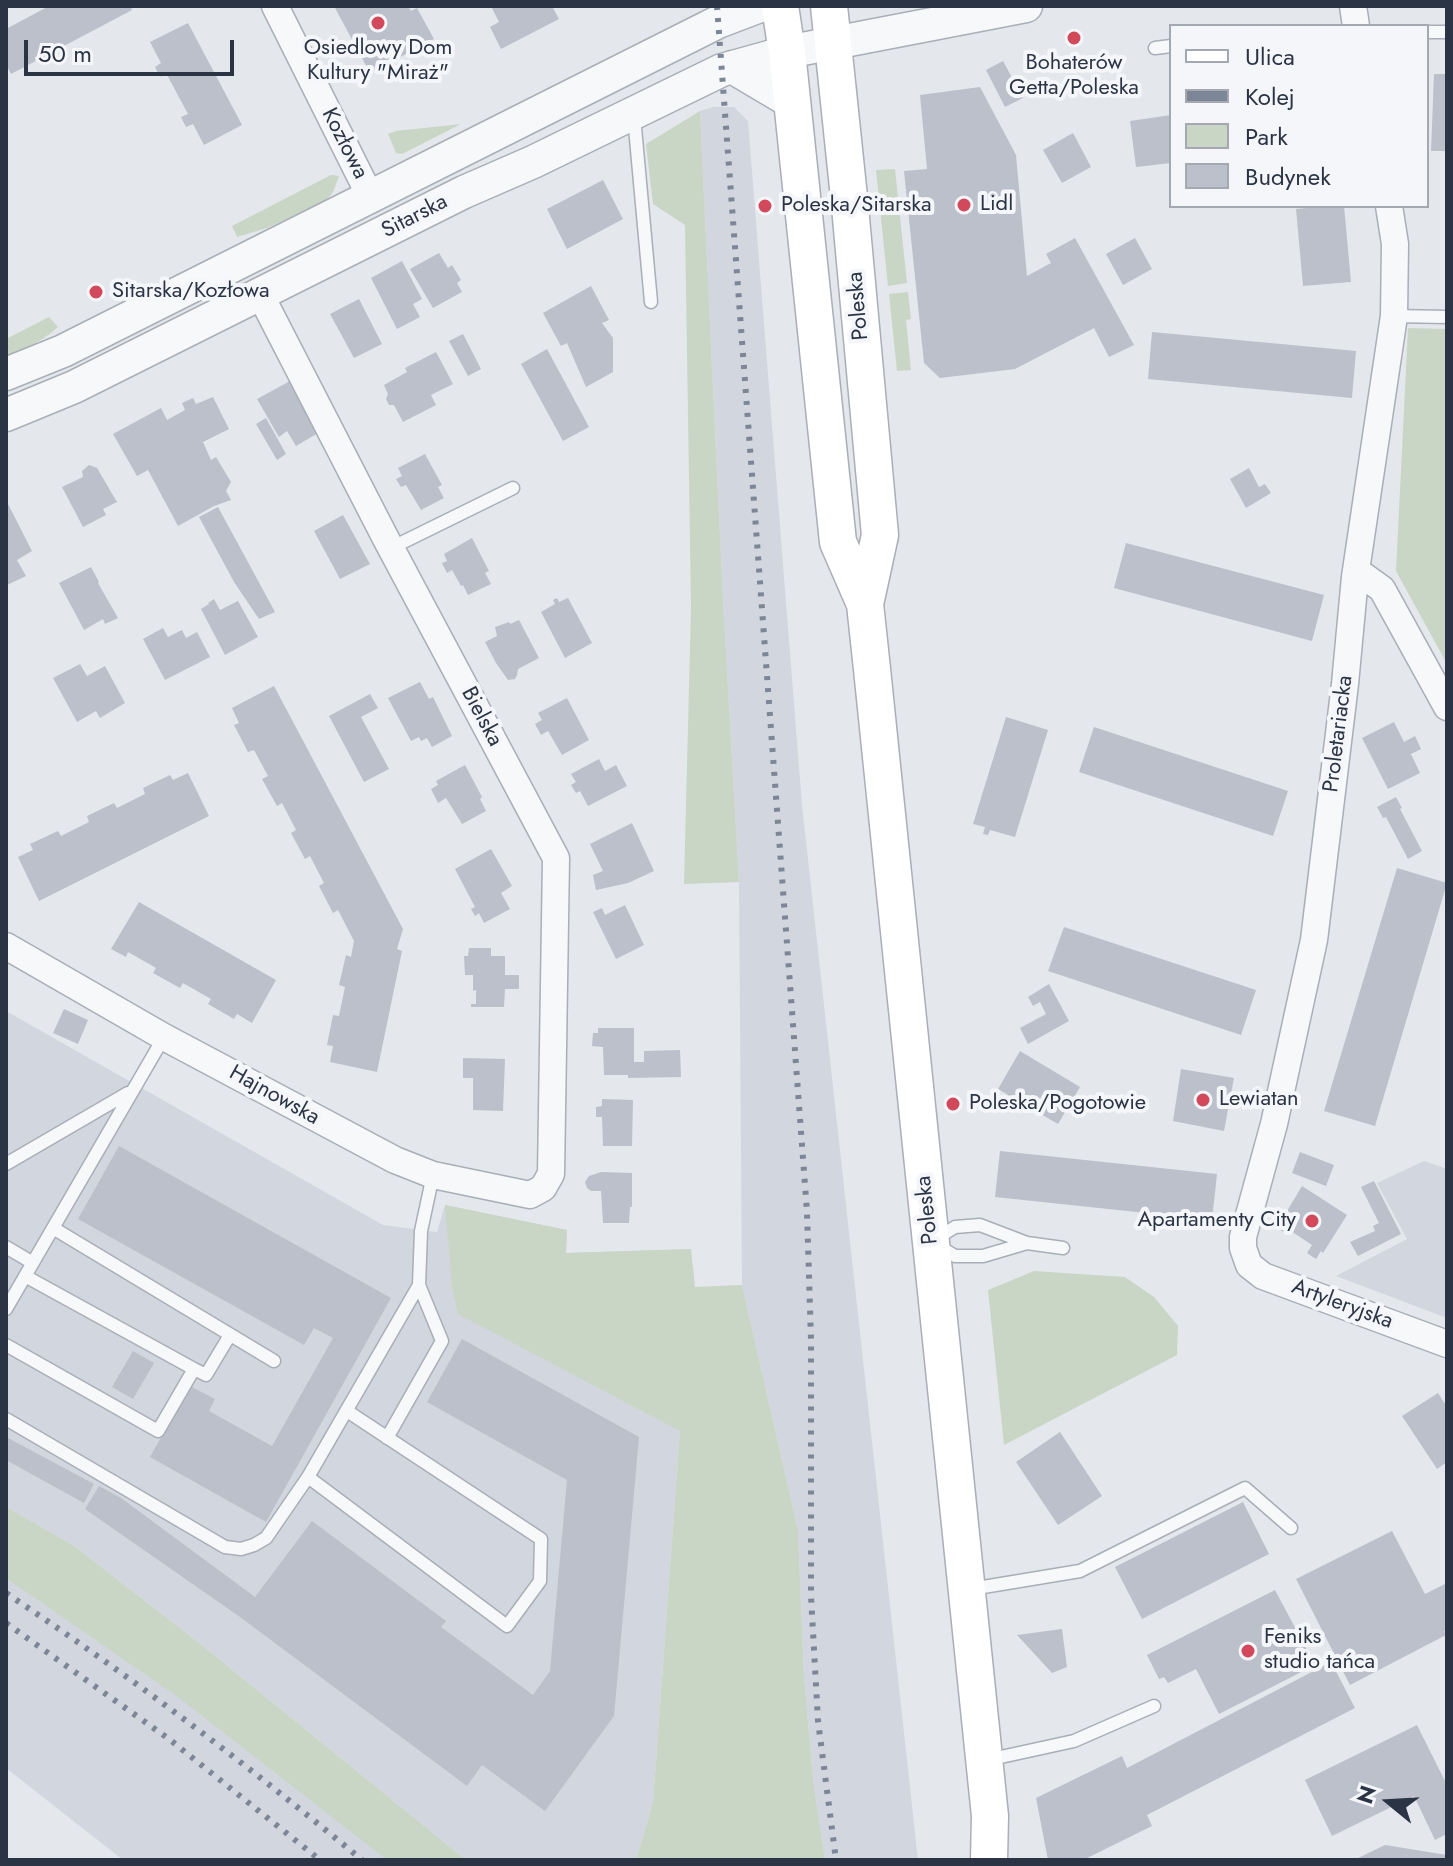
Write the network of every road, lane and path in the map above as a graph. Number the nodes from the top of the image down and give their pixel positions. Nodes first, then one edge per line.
1 (275, 6) edge
2 (760, 6) edge
3 (780, 6) edge
4 (829, 6) edge
5 (1026, 6) edge
6 (833, 43) junction
7 (1169, 46) edge
8 (1155, 48) dead end
9 (787, 52) junction
10 (732, 67) junction
11 (791, 102) junction
12 (633, 114) junction
13 (370, 196) junction
14 (850, 207) junction
15 (1389, 208) edge
16 (803, 211) junction
17 (260, 294) junction
18 (651, 302) dead end
19 (1394, 316) junction
20 (1447, 317) edge
21 (6, 374) edge
22 (6, 415) edge
23 (513, 488) dead end
24 (391, 548) junction
25 (1357, 571) junction
26 (865, 604) junction
27 (1447, 707) edge
28 (6, 946) edge
29 (164, 1037) junction
30 (131, 1092) junction
31 (6, 1164) edge
32 (551, 1174) joint
33 (433, 1175) junction
34 (53, 1228) junction
35 (931, 1242) junction
36 (1027, 1243) junction
37 (6, 1247) edge
38 (1063, 1248) dead end
39 (1244, 1255) joint
40 (33, 1263) junction
41 (25, 1276) junction
42 (419, 1285) junction
43 (6, 1309) edge
44 (230, 1335) junction
45 (1447, 1344) edge
46 (6, 1345) edge
47 (274, 1361) dead end
48 (194, 1369) junction
49 (347, 1411) junction
50 (6, 1419) edge
51 (387, 1438) junction
52 (308, 1477) junction
53 (1291, 1528) dead end
54 (967, 1590) junction
55 (1154, 1706) dead end
56 (984, 1760) junction
57 (990, 1816) junction
58 (989, 1860) edge
59 (1002, 1860) edge

1 - 13 street, Kozłowa
2 - 13 street, Sitarska
3 - 9 main road, Poleska
4 - 6 main road, Poleska
5 - 6 street, Sitarska
6 - 9 street, Sitarska
6 - 14 main road, Poleska
7 - 8 lane
9 - 10 street, Sitarska
9 - 11 main road, Poleska
10 - 11 street
10 - 12 street, Sitarska
11 - 16 main road, Poleska
12 - 17 street, Sitarska
12 - 18 lane
13 - 21 street, Sitarska
14 - 16 main road
14 - 26 main road, Poleska
15 - 19 street, Proletariacka
16 - 26 main road, Poleska
17 - 22 street, Sitarska
17 - 24 street, Bielska
19 - 20 lane
19 - 25 street, Proletariacka
23 - 24 lane
24 - 32 street, Bielska
25 - 27 street
25 - 39 street, Proletariacka
26 - 35 main road, Poleska
28 - 29 street, Hajnowska
29 - 30 lane
29 - 33 street, Hajnowska
30 - 31 lane
30 - 34 lane
32 - 33 street, Hajnowska
33 - 42 lane
34 - 40 lane
34 - 44 lane
35 - 36 lane
35 - 36 lane
35 - 54 main road, Poleska
36 - 38 lane
37 - 40 lane
39 - 45 street, Artyleryjska
40 - 41 lane
41 - 43 lane
41 - 48 lane
42 - 49 lane
42 - 51 lane
44 - 47 lane
44 - 48 lane
46 - 48 lane
49 - 51 lane
49 - 52 lane
50 - 52 lane
51 - 52 lane
53 - 54 lane
54 - 56 main road, Poleska
55 - 56 lane
56 - 57 main road, Poleska
57 - 58 main road, Poleska
57 - 59 main road, Poleska

